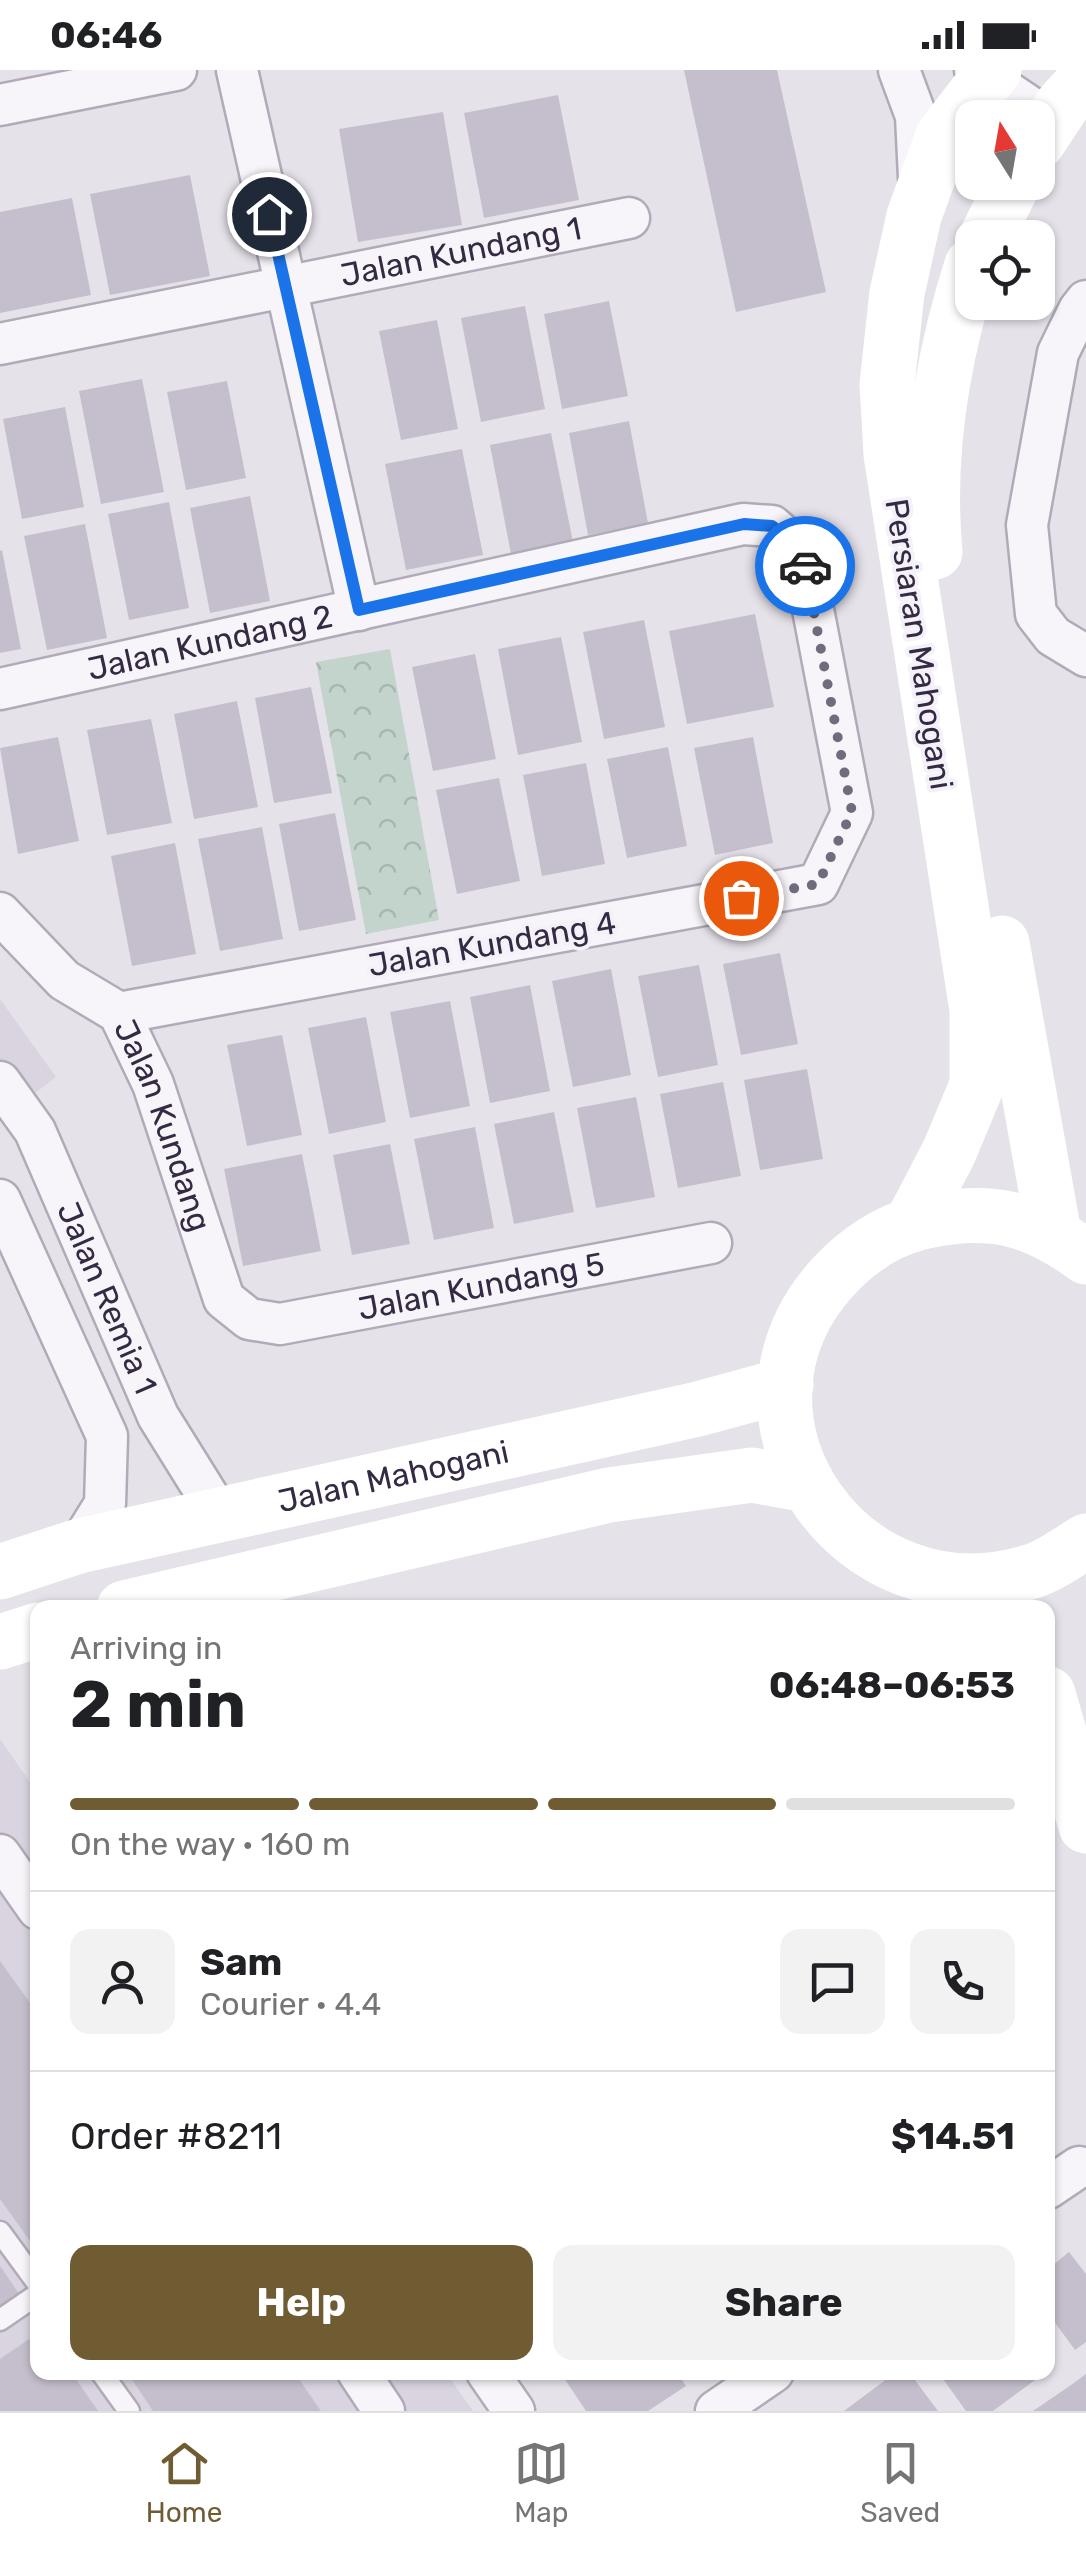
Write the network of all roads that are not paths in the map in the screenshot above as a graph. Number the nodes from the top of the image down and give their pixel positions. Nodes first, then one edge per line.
1 (176, 70) edge
2 (236, 70) edge
3 (900, 70) edge
4 (986, 73) edge
5 (1086, 79) edge
6 (1013, 100) edge
7 (0, 105) edge
8 (1055, 117) edge
9 (917, 207) junction
10 (629, 218) dead end
11 (286, 287) junction
12 (1086, 302) edge
13 (958, 320) edge
14 (0, 344) edge
15 (359, 610) junction
16 (1086, 656) edge
17 (0, 689) edge
18 (838, 840) joint
19 (0, 913) edge
20 (119, 1013) junction
21 (3, 1092) edge
22 (0, 1200) edge
23 (911, 1225) junction
24 (711, 1242) dead end
25 (1070, 1246) edge
26 (249, 1320) joint
27 (786, 1385) junction
28 (806, 1484) junction
29 (220, 1514) junction
30 (1086, 1541) edge
31 (78, 1546) junction
32 (0, 1572) edge
33 (982, 1595) edge
34 (158, 1600) edge
35 (30, 1633) edge
36 (0, 1642) edge
37 (1055, 1718) edge
38 (1086, 1826) edge
39 (0, 1855) edge
40 (30, 1898) edge
41 (0, 2232) edge
42 (30, 2273) edge
43 (30, 2299) edge
44 (0, 2320) edge
45 (107, 2380) edge
46 (363, 2380) edge
47 (493, 2380) edge
48 (761, 2380) edge
49 (129, 2411) edge
50 (384, 2411) edge
51 (514, 2411) edge
52 (716, 2411) edge

1 - 7 street
2 - 11 street
3 - 9 street
4 - 6 street
4 - 9 main road, Persiaran Mahogani
5 - 8 main road
9 - 23 main road, Persiaran Mahogani
10 - 11 street, Jalan Kundang 1
11 - 14 street, Jalan Kundang 1
11 - 15 street
12 - 16 street
13 - 25 main road, Persiaran Mahogani
15 - 17 street, Jalan Kundang 2
15 - 18 street, Jalan Kundang 2
18 - 20 street, Jalan Kundang 4
19 - 20 street, Jalan Kundang
20 - 26 street, Jalan Kundang
21 - 29 street, Jalan Remia 1
22 - 31 street, Jalan Remia 1
23 - 25 main road
23 - 27 main road
24 - 26 street, Jalan Kundang 5
27 - 28 main road
27 - 29 main road, Jalan Mahogani
28 - 33 main road
28 - 34 main road, Jalan Mahogani
29 - 31 main road, Jalan Mahogani
30 - 33 main road
31 - 32 main road, Jalan Mahogani
35 - 36 main road
37 - 38 main road
39 - 40 street
41 - 42 lane
43 - 44 lane
45 - 49 lane
46 - 50 street
47 - 51 street
48 - 52 street

